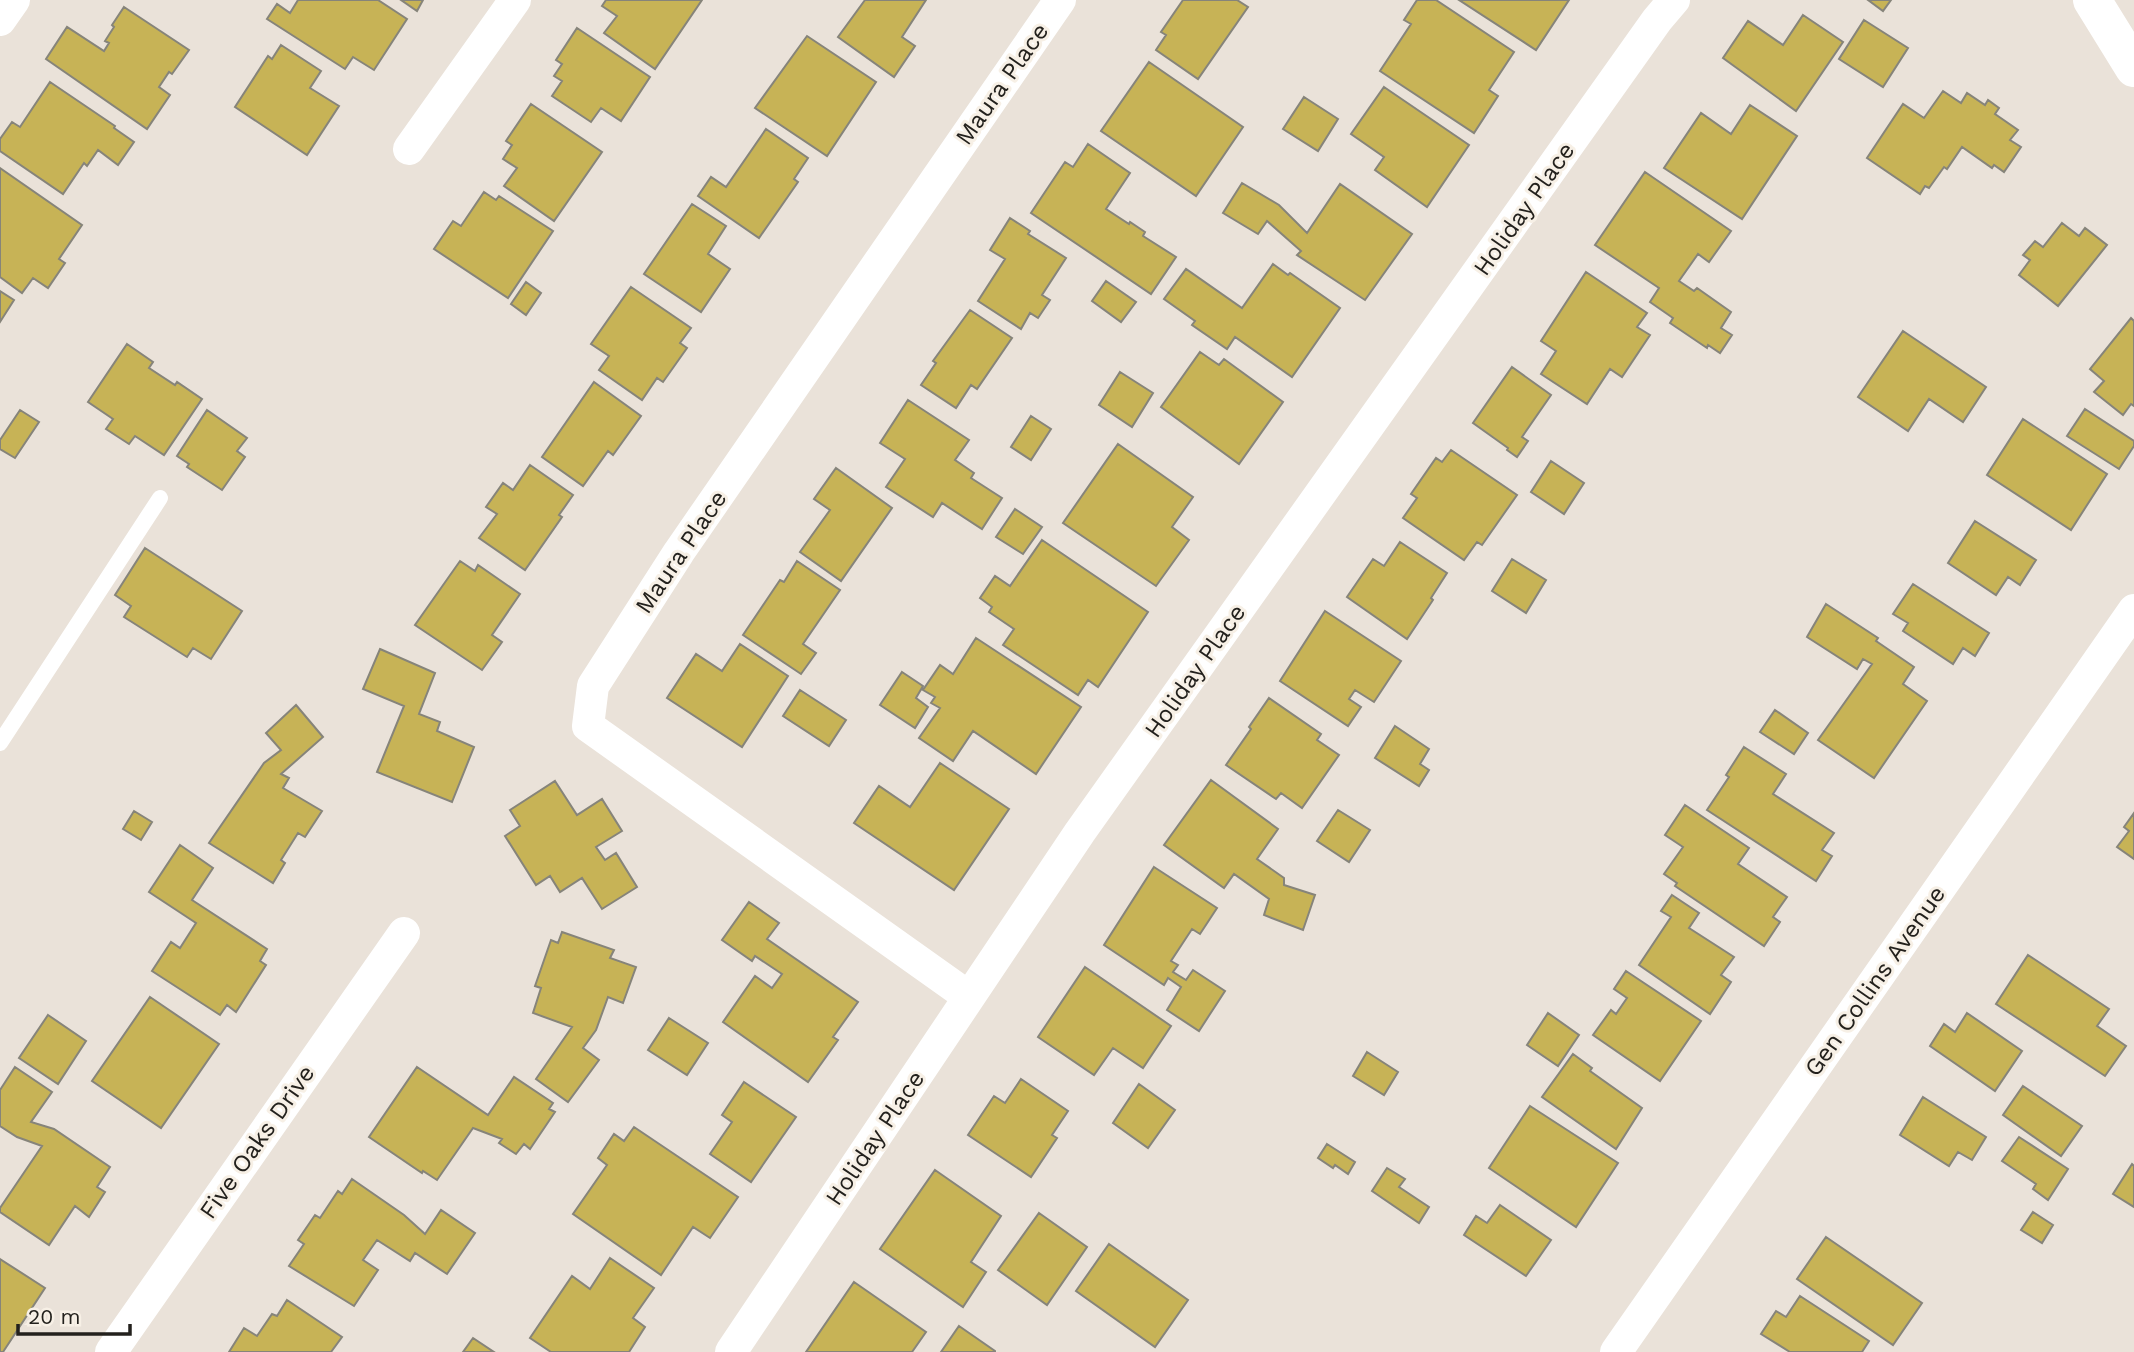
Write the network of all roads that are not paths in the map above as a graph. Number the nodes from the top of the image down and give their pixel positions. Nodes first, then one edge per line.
1 (14, 0) edge
2 (514, 0) edge
3 (1060, 0) edge
4 (1674, 0) edge
5 (2092, 0) edge
6 (0, 20) edge
7 (2134, 68) edge
8 (409, 149) dead end
9 (160, 498) dead end
10 (2134, 610) edge
11 (0, 743) edge
12 (404, 933) dead end
13 (969, 997) junction
14 (111, 1352) edge
15 (731, 1352) edge
16 (1616, 1352) edge

1 - 6 street
2 - 8 street
3 - 13 street, Maura Place
4 - 13 street, Holiday Place
5 - 7 main road
9 - 11 lane
10 - 16 street, Gen Collins Avenue
12 - 14 street, Five Oaks Drive
13 - 15 street, Holiday Place

